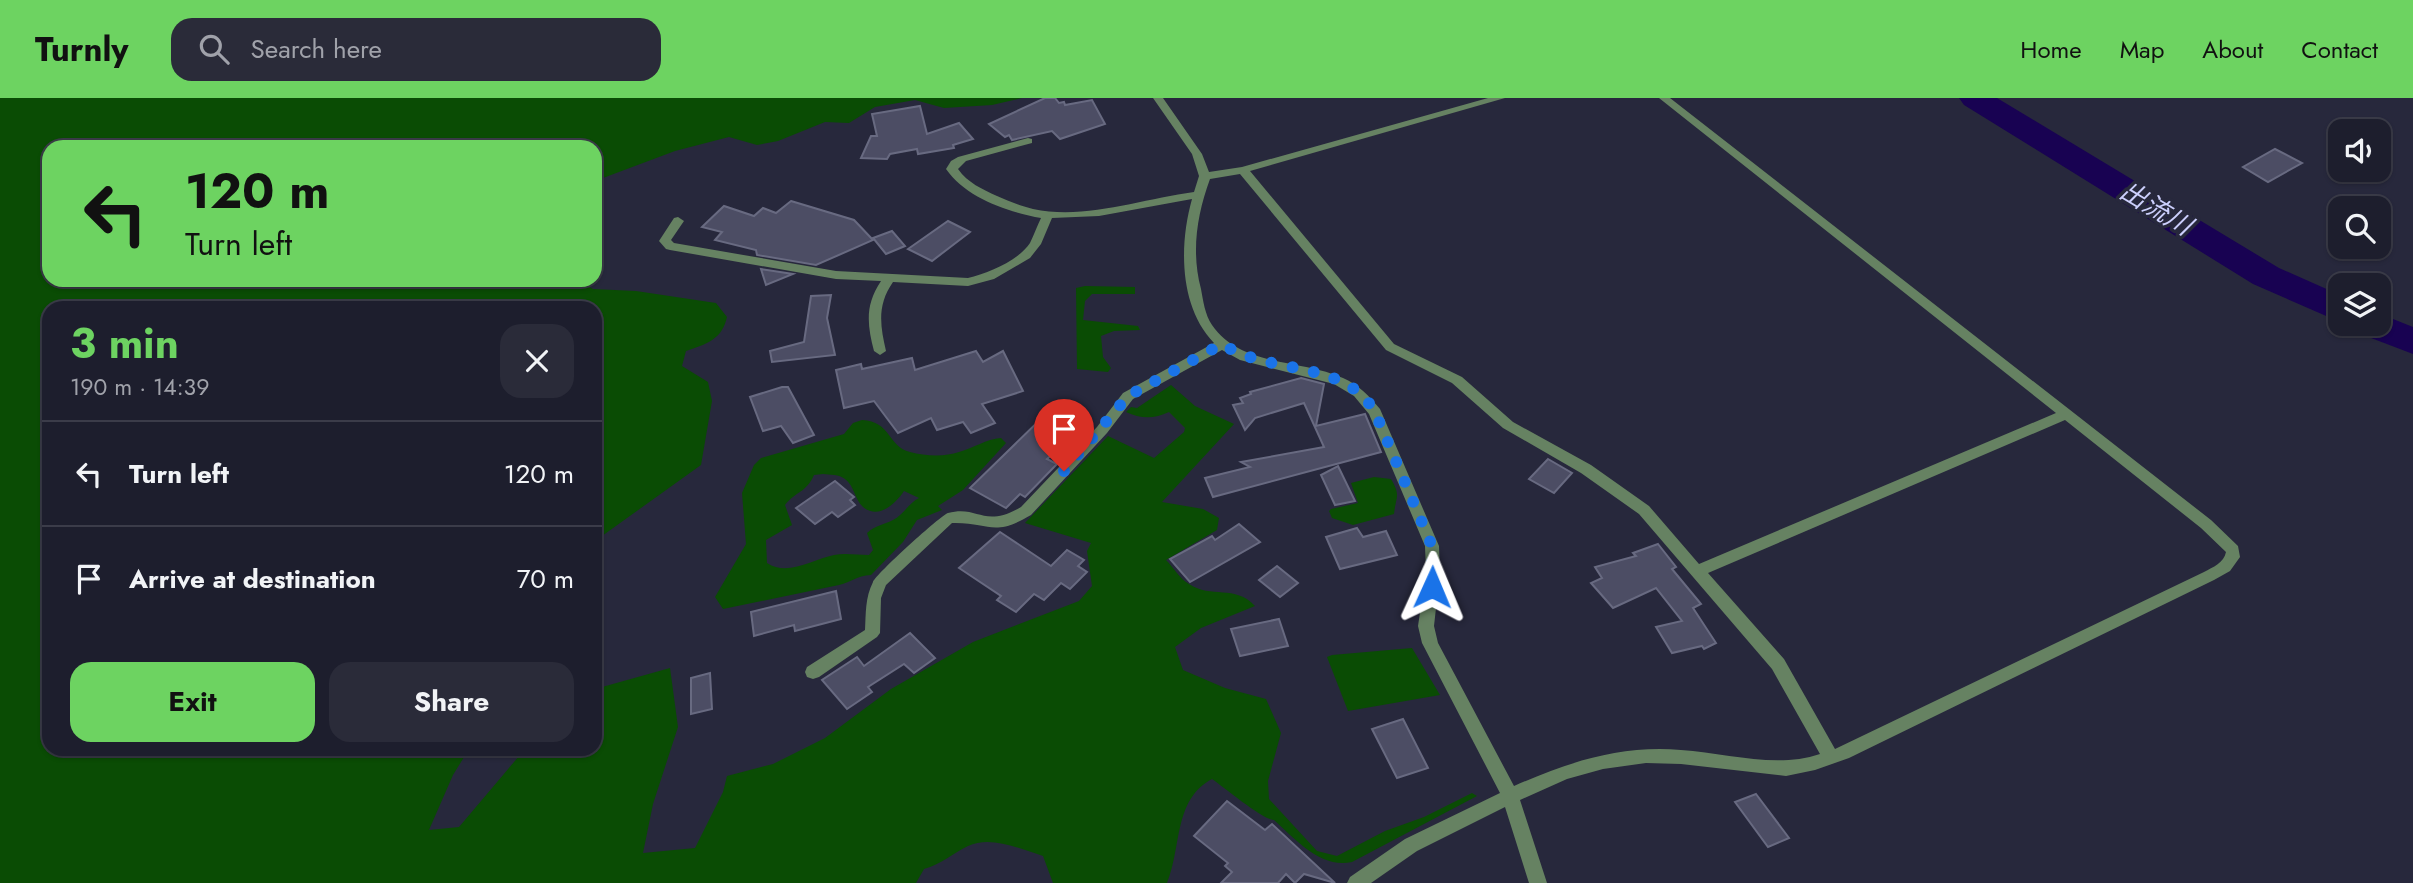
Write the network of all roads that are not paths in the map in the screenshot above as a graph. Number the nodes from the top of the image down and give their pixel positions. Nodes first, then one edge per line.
1 (1158, 98) edge
2 (1500, 98) edge
3 (1664, 98) edge
4 (1028, 141) dead end
5 (1243, 170) junction
6 (1205, 176) junction
7 (1197, 195) junction
8 (1048, 215) junction
9 (678, 221) dead end
10 (890, 277) junction
11 (1222, 344) junction
12 (880, 351) dead end
13 (2066, 414) junction
14 (1697, 571) junction
15 (813, 672) dead end
16 (1832, 757) junction
17 (1510, 796) junction
18 (1356, 883) edge
19 (1538, 883) edge

1 - 6 street
2 - 5 street
3 - 13 street
4 - 8 street
5 - 6 street
5 - 14 street
6 - 7 street
7 - 8 street
7 - 11 street
8 - 10 street
9 - 10 street
10 - 12 street
11 - 15 street
11 - 17 street
13 - 14 street
13 - 16 street
14 - 16 street
16 - 17 street
17 - 18 street
17 - 19 street

